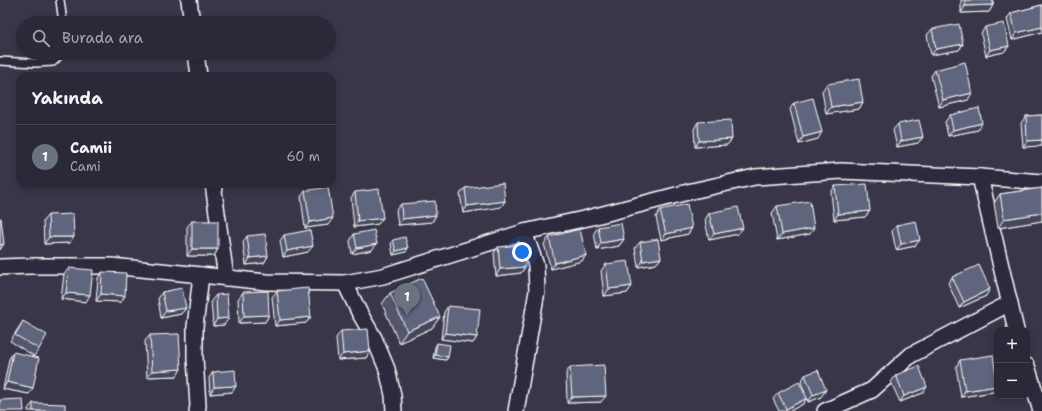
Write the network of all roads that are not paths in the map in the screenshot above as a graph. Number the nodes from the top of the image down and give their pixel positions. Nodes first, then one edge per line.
1 (60, 0) edge
2 (189, 0) edge
3 (61, 16) edge
4 (191, 16) edge
5 (55, 60) edge
6 (197, 60) edge
7 (0, 61) edge
8 (198, 72) edge
9 (980, 177) junction
10 (1042, 182) edge
11 (214, 188) edge
12 (524, 232) junction
13 (0, 267) edge
14 (201, 275) junction
15 (226, 278) junction
16 (345, 283) junction
17 (1010, 303) junction
18 (1015, 327) edge
19 (1030, 376) edge
20 (197, 411) edge
21 (394, 411) edge
22 (516, 411) edge
23 (825, 411) edge
24 (1041, 411) edge

1 - 3 lane
2 - 4 street
5 - 7 lane
6 - 8 street
9 - 10 street
9 - 12 street
9 - 17 street
11 - 15 street
12 - 16 street
12 - 22 street
13 - 14 street
14 - 15 street
14 - 20 street
15 - 16 street
16 - 21 street
17 - 18 street
17 - 23 street
19 - 24 street

